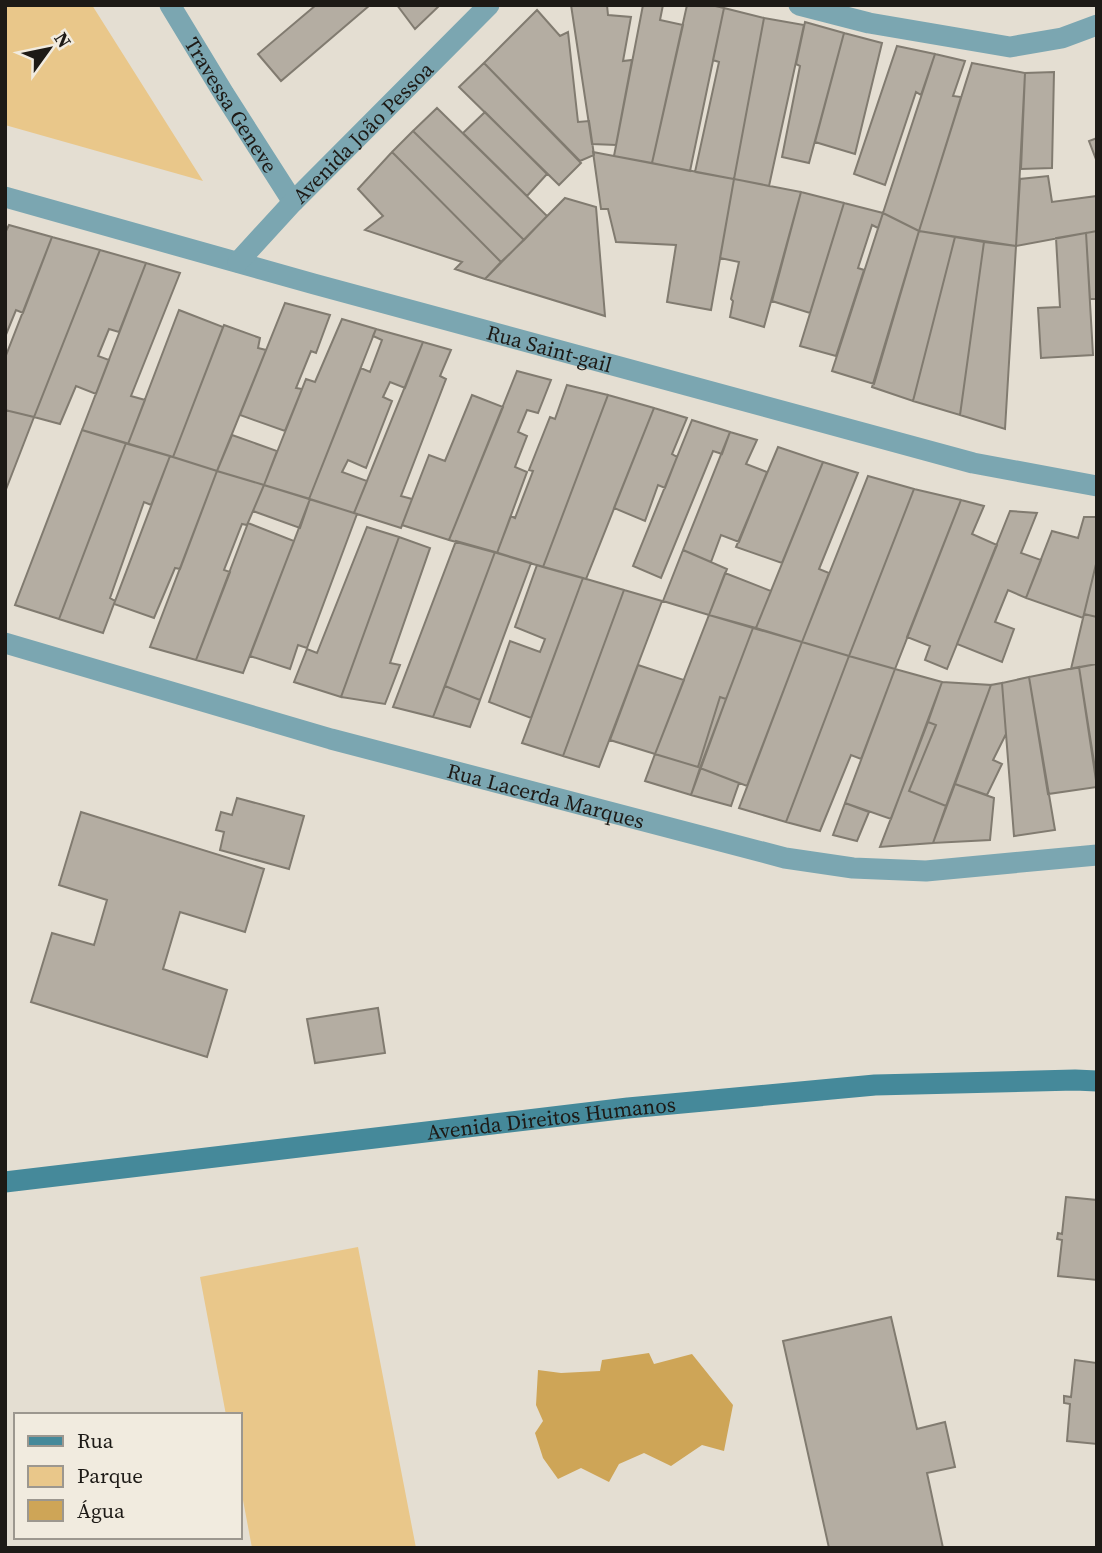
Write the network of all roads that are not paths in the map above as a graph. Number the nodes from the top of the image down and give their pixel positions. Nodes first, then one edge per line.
1 (170, 5) edge
2 (489, 5) edge
3 (799, 5) edge
4 (1097, 25) edge
5 (5, 197) edge
6 (293, 202) junction
7 (238, 262) junction
8 (1097, 486) edge
9 (5, 643) edge
10 (1097, 855) edge
11 (1097, 1081) edge
12 (5, 1182) edge

1 - 6 street, Travessa Geneve
2 - 6 street, Avenida João Pessoa
3 - 4 street
5 - 7 street, Rua Saint-gail
6 - 7 street, Avenida João Pessoa
7 - 8 street, Rua Saint-gail
9 - 10 street, Rua Lacerda Marques
11 - 12 main road, Avenida Direitos Humanos

